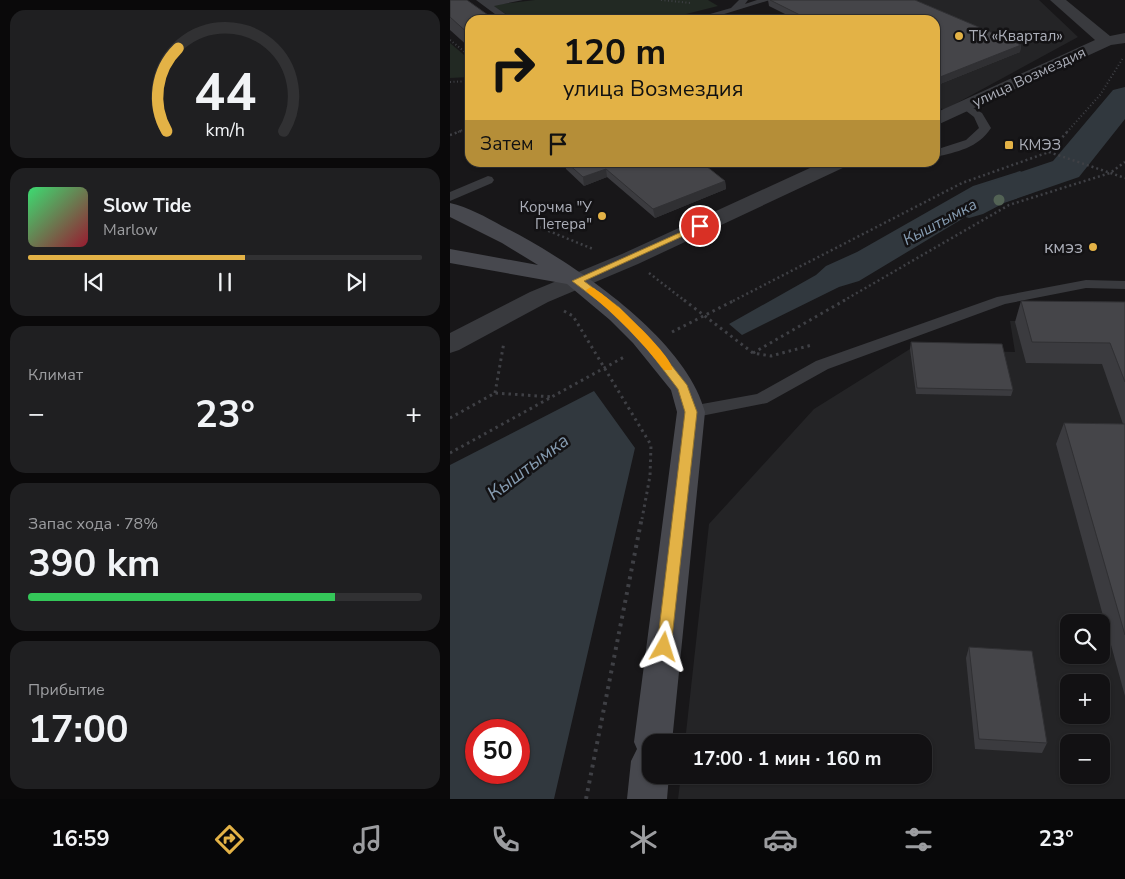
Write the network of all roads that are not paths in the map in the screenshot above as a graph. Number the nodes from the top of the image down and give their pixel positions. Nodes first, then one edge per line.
1 (519, 0) edge
2 (744, 0) edge
3 (766, 0) edge
4 (1057, 0) edge
5 (483, 2) edge
6 (734, 10) junction
7 (502, 15) edge
8 (714, 15) edge
9 (1125, 38) edge
10 (1107, 41) junction
11 (966, 107) junction
12 (940, 118) edge
13 (940, 153) edge
14 (829, 167) edge
15 (488, 180) dead end
16 (450, 198) edge
17 (450, 209) edge
18 (450, 256) edge
19 (574, 279) junction
20 (1125, 285) edge
21 (450, 344) edge
22 (691, 412) junction
23 (654, 734) edge
24 (649, 784) edge
25 (647, 799) edge

1 - 5 lane
2 - 6 lane
3 - 6 lane
4 - 10 street
5 - 7 lane
6 - 8 lane
9 - 10 street, улица Возмездия
10 - 11 street, улица Возмездия
11 - 12 street, улица Возмездия
11 - 13 lane
14 - 19 street
15 - 16 lane
17 - 19 main road
18 - 19 main road
19 - 21 street
19 - 22 main road
20 - 22 lane
22 - 23 main road
24 - 25 main road

